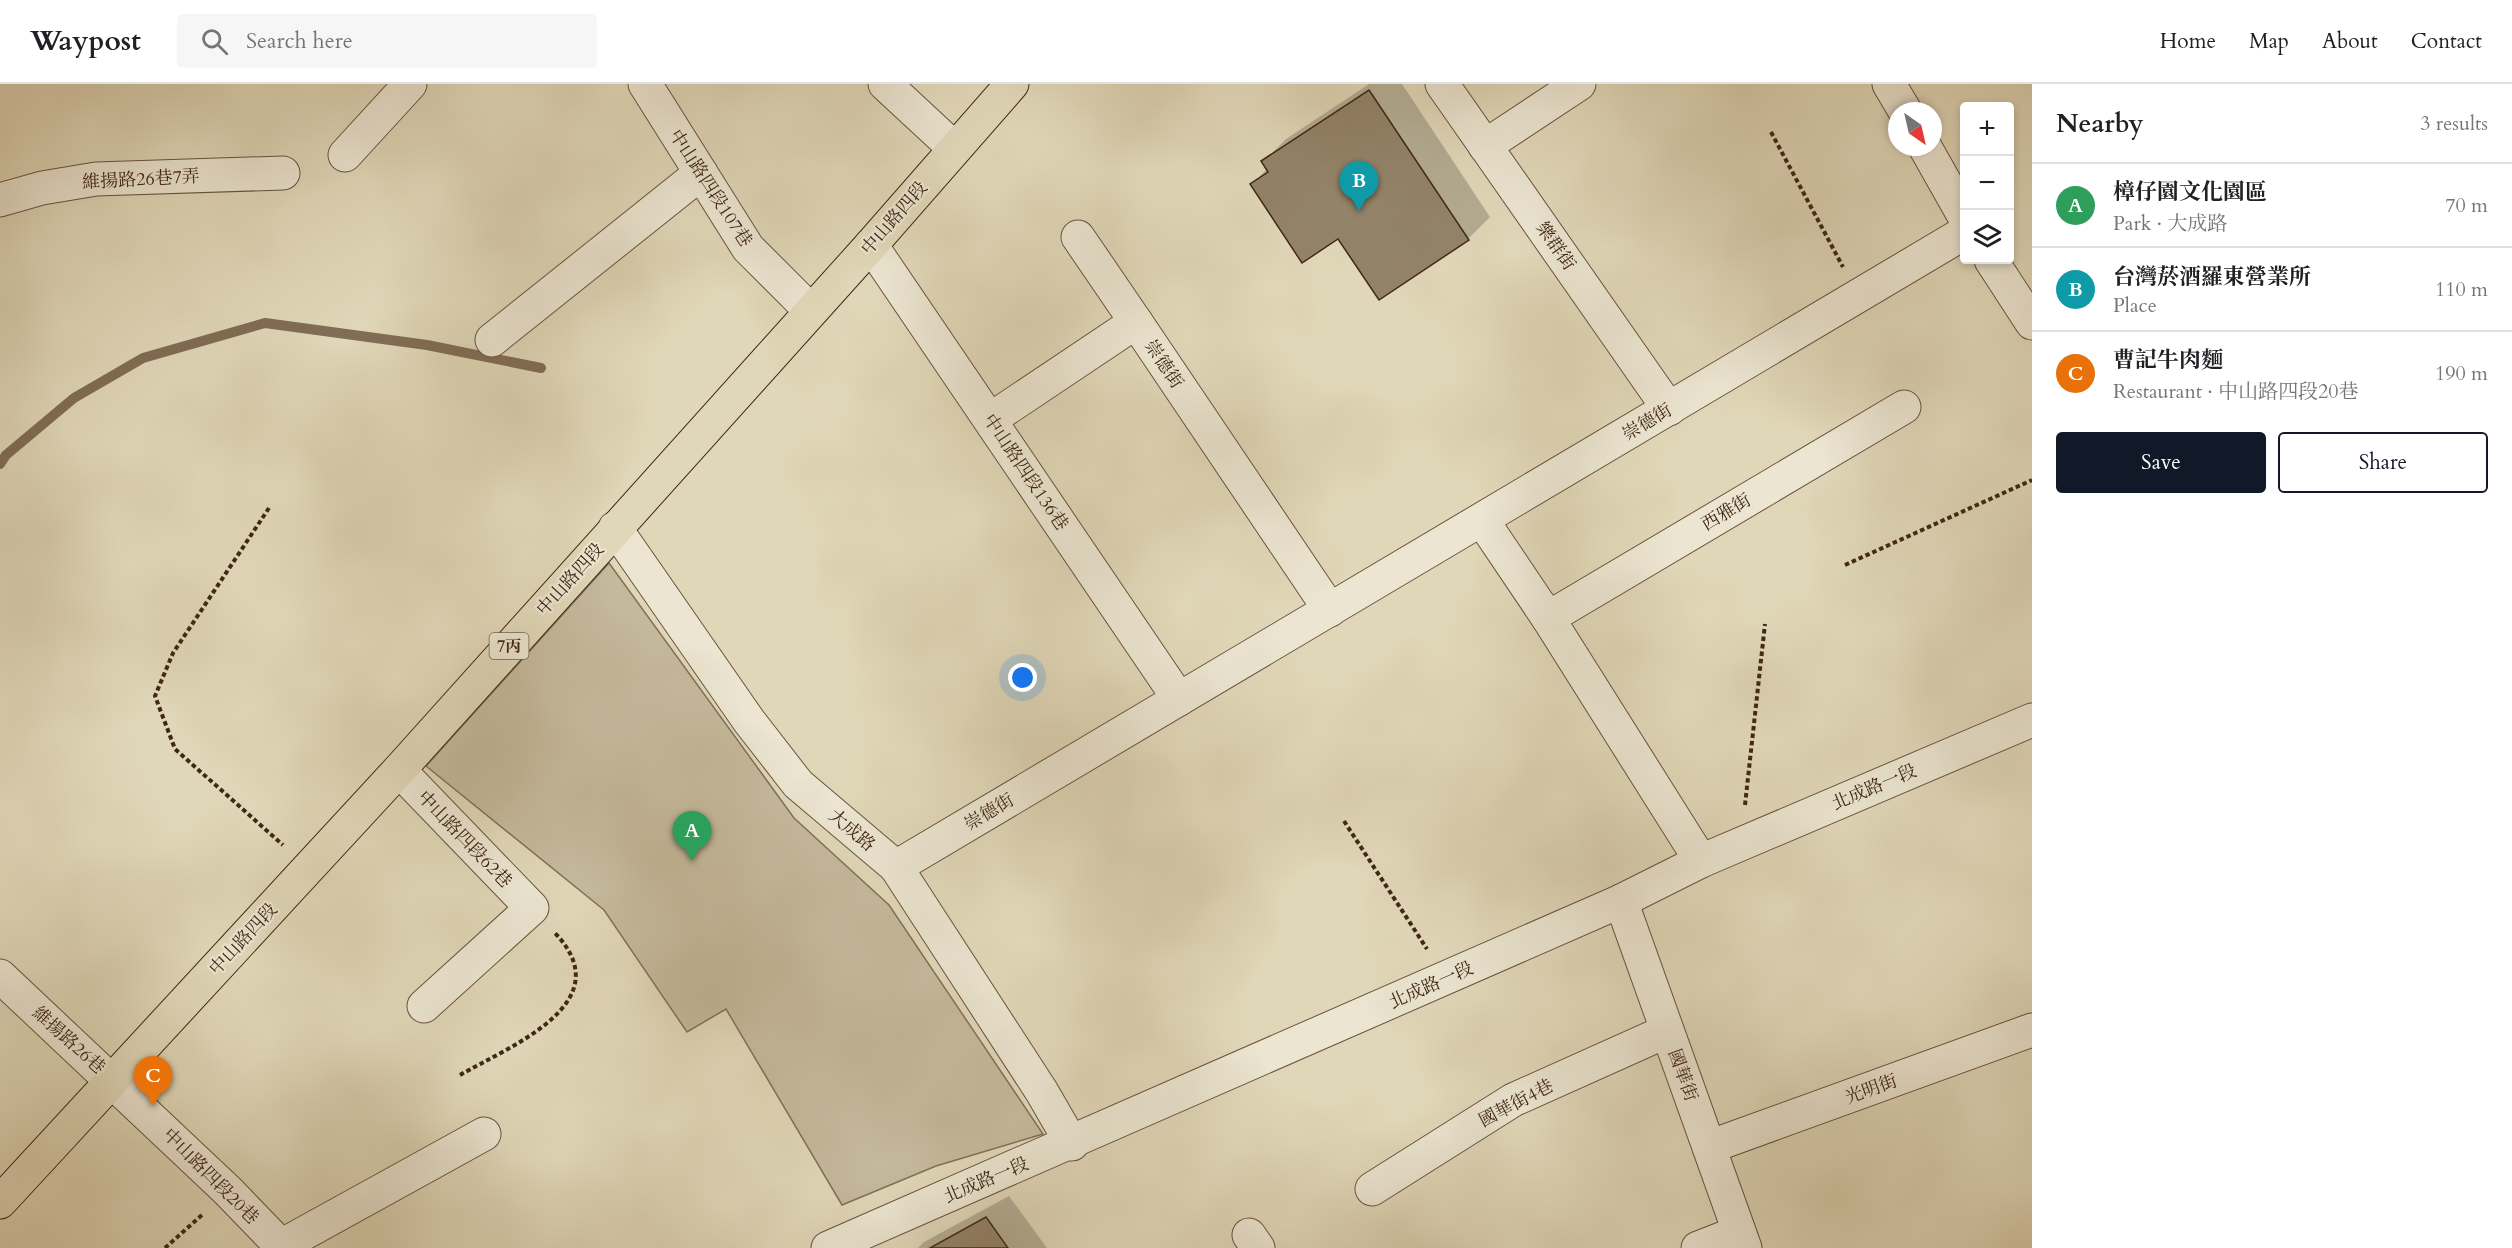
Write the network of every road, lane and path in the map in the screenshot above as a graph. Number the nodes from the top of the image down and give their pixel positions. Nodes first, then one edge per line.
1 (410, 84) edge
2 (645, 84) edge
3 (885, 84) edge
4 (1012, 84) edge
5 (1442, 84) edge
6 (1579, 84) edge
7 (1889, 84) edge
8 (1900, 102) edge
9 (1771, 132) dead end
10 (1485, 146) junction
11 (954, 148) junction
12 (345, 155) dead end
13 (1930, 156) edge
14 (284, 173) dead end
15 (701, 173) junction
16 (0, 200) edge
17 (1962, 210) edge
18 (1960, 236) edge
19 (1078, 237) dead end
20 (871, 246) junction
21 (1994, 264) edge
22 (1859, 296) junction
23 (811, 311) junction
24 (1136, 322) junction
25 (2032, 323) edge
26 (492, 340) dead end
27 (1904, 407) dead end
28 (1669, 409) junction
29 (991, 419) junction
30 (2032, 480) edge
31 (269, 508) dead end
32 (1482, 520) junction
33 (615, 528) junction
34 (1845, 565) dead end
35 (1330, 610) junction
36 (1548, 618) junction
37 (1765, 624) dead end
38 (1179, 699) junction
39 (2032, 720) edge
40 (399, 770) junction
41 (1344, 822) dead end
42 (1740, 844) junction
43 (1701, 861) junction
44 (309, 867) junction
45 (896, 867) junction
46 (1621, 902) junction
47 (532, 908) junction
48 (0, 976) edge
49 (1446, 979) junction
50 (424, 1006) dead end
51 (2032, 1030) edge
52 (1667, 1031) junction
53 (460, 1075) dead end
54 (112, 1079) junction
55 (484, 1134) dead end
56 (1072, 1144) junction
57 (1709, 1147) junction
58 (1372, 1189) dead end
59 (228, 1191) junction
60 (0, 1202) edge
61 (1742, 1240) edge
62 (282, 1247) edge
63 (165, 1248) edge
64 (828, 1248) edge
65 (1698, 1248) edge

1 - 12 street
2 - 15 street, 中山路四段107巷
3 - 11 street
4 - 11 main road, 中山路四段 / 7丙
5 - 10 street, 樂群街
6 - 10 street
7 - 8 street
9 - 22 path
10 - 28 street, 樂群街
11 - 20 main road, 中山路四段 / 7丙
13 - 17 street
14 - 16 street, 維揚路26巷7弄
15 - 23 street, 中山路四段107巷
15 - 26 street
18 - 22 street, 崇德街
19 - 24 street
20 - 23 main road, 中山路四段 / 7丙
20 - 29 street, 中山路四段136巷
21 - 25 street
22 - 28 street, 崇德街
23 - 33 main road, 中山路四段 / 7丙
24 - 29 street, 崇德街
24 - 35 street, 崇德街
27 - 36 street, 西雅街
28 - 32 street, 崇德街
29 - 38 street, 中山路四段136巷
30 - 34 path
31 - 44 path
32 - 35 street, 崇德街
32 - 36 street
33 - 40 main road, 中山路四段 / 7丙
33 - 45 street, 大成路
35 - 38 street, 崇德街
36 - 43 street
37 - 42 path
38 - 45 street, 崇德街
39 - 42 street, 北成路一段
40 - 44 main road, 中山路四段 / 7丙
40 - 47 street, 中山路四段62巷
41 - 49 path
42 - 43 street, 北成路一段
43 - 46 street, 北成路一段
44 - 54 main road, 中山路四段 / 7丙
45 - 56 street, 大成路
46 - 49 street, 北成路一段
46 - 52 street, 國華街
47 - 50 street
47 - 53 path
48 - 54 street, 維揚路26巷
49 - 56 street, 北成路一段
51 - 57 street, 光明街
52 - 57 street, 國華街
52 - 58 street, 國華街4巷
54 - 59 street, 中山路四段20巷
54 - 60 main road, 中山路四段 / 7丙
55 - 62 street
56 - 64 street, 北成路一段
57 - 61 street, 國華街
59 - 62 street, 中山路四段20巷
59 - 63 path
61 - 65 street

